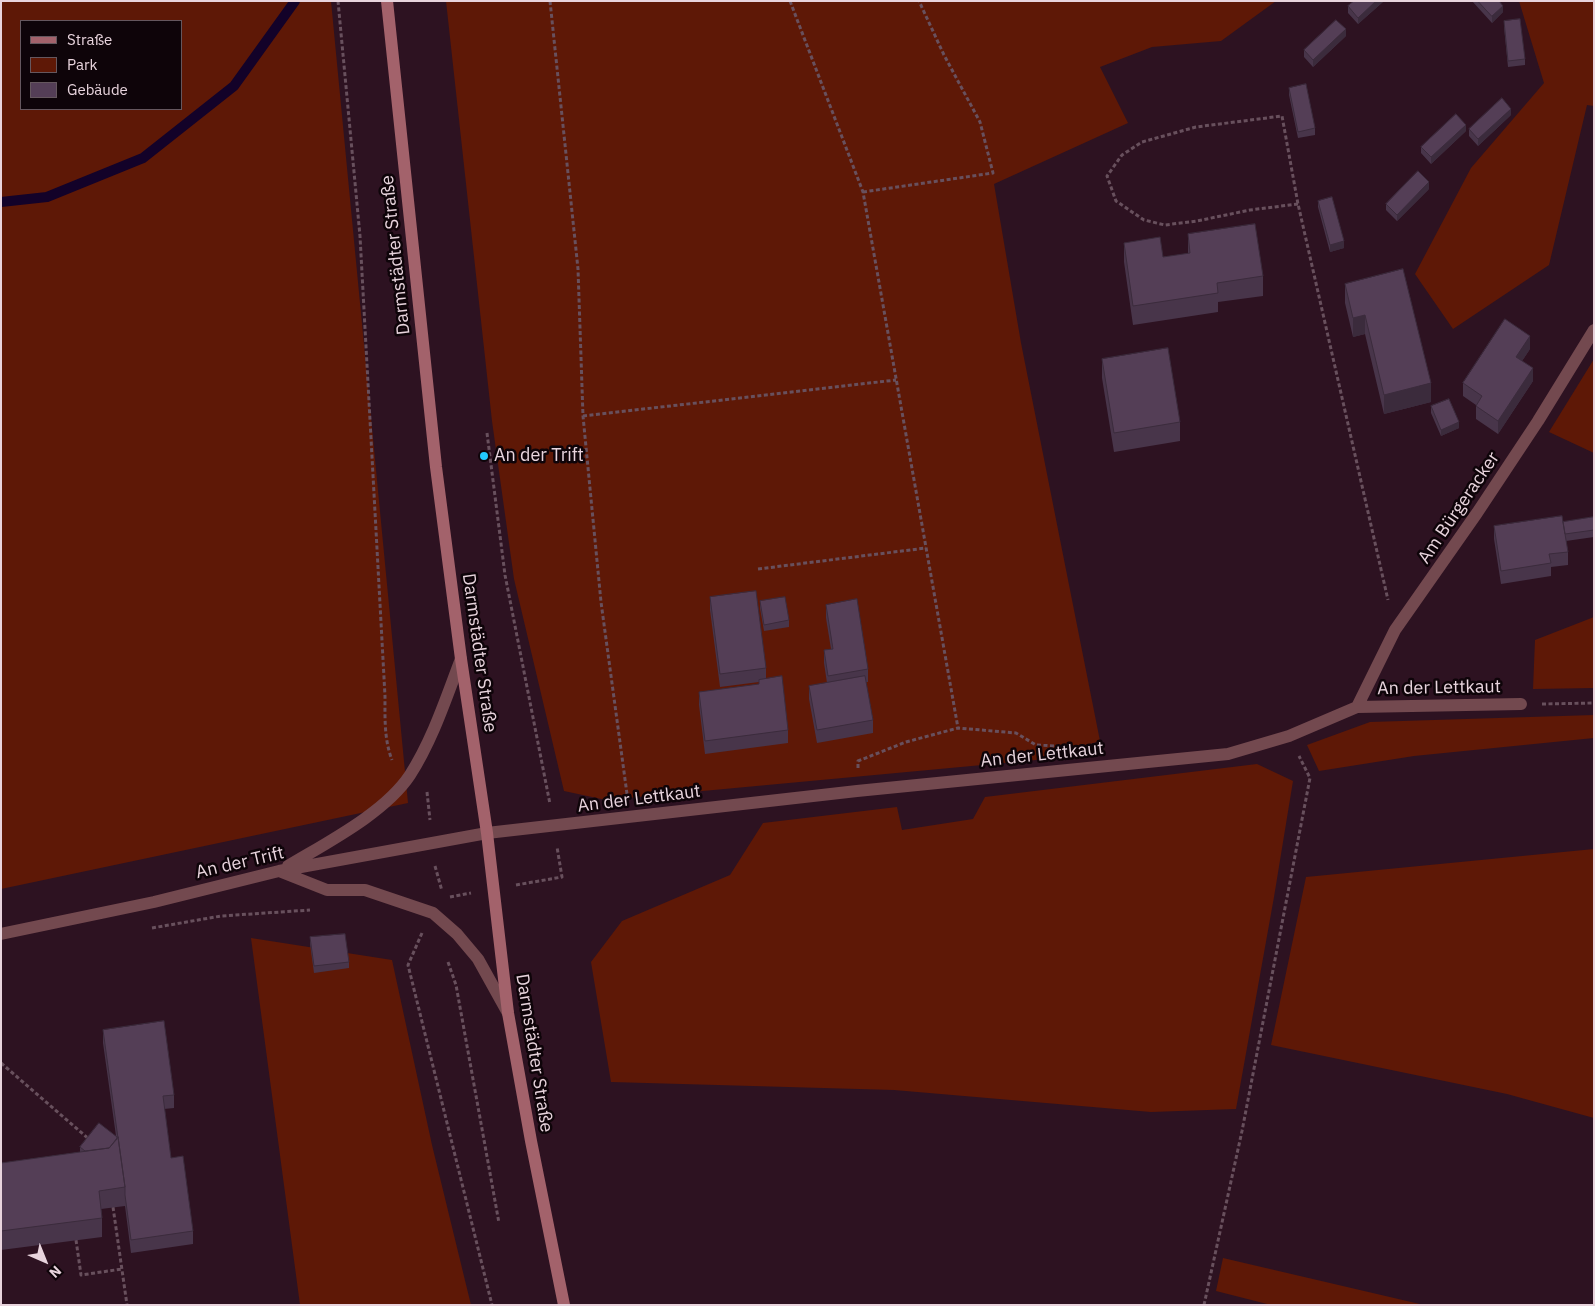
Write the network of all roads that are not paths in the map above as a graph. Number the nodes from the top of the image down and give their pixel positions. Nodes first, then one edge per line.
1 (387, 1) edge
2 (1594, 330) edge
3 (461, 659) junction
4 (1521, 704) road end
5 (1357, 707) junction
6 (487, 833) junction
7 (279, 871) junction
8 (1, 934) edge
9 (508, 1013) junction
10 (564, 1305) edge

1 - 3 main road, Darmstädter Straße
2 - 5 street, Am Bürgeracker
3 - 6 main road, Darmstädter Straße
3 - 7 street
4 - 5 street, An der Lettkaut
5 - 6 street, An der Lettkaut
6 - 7 street, An der Trift
6 - 9 main road, Darmstädter Straße
7 - 8 street, An der Trift
7 - 9 street
9 - 10 main road, Darmstädter Straße

